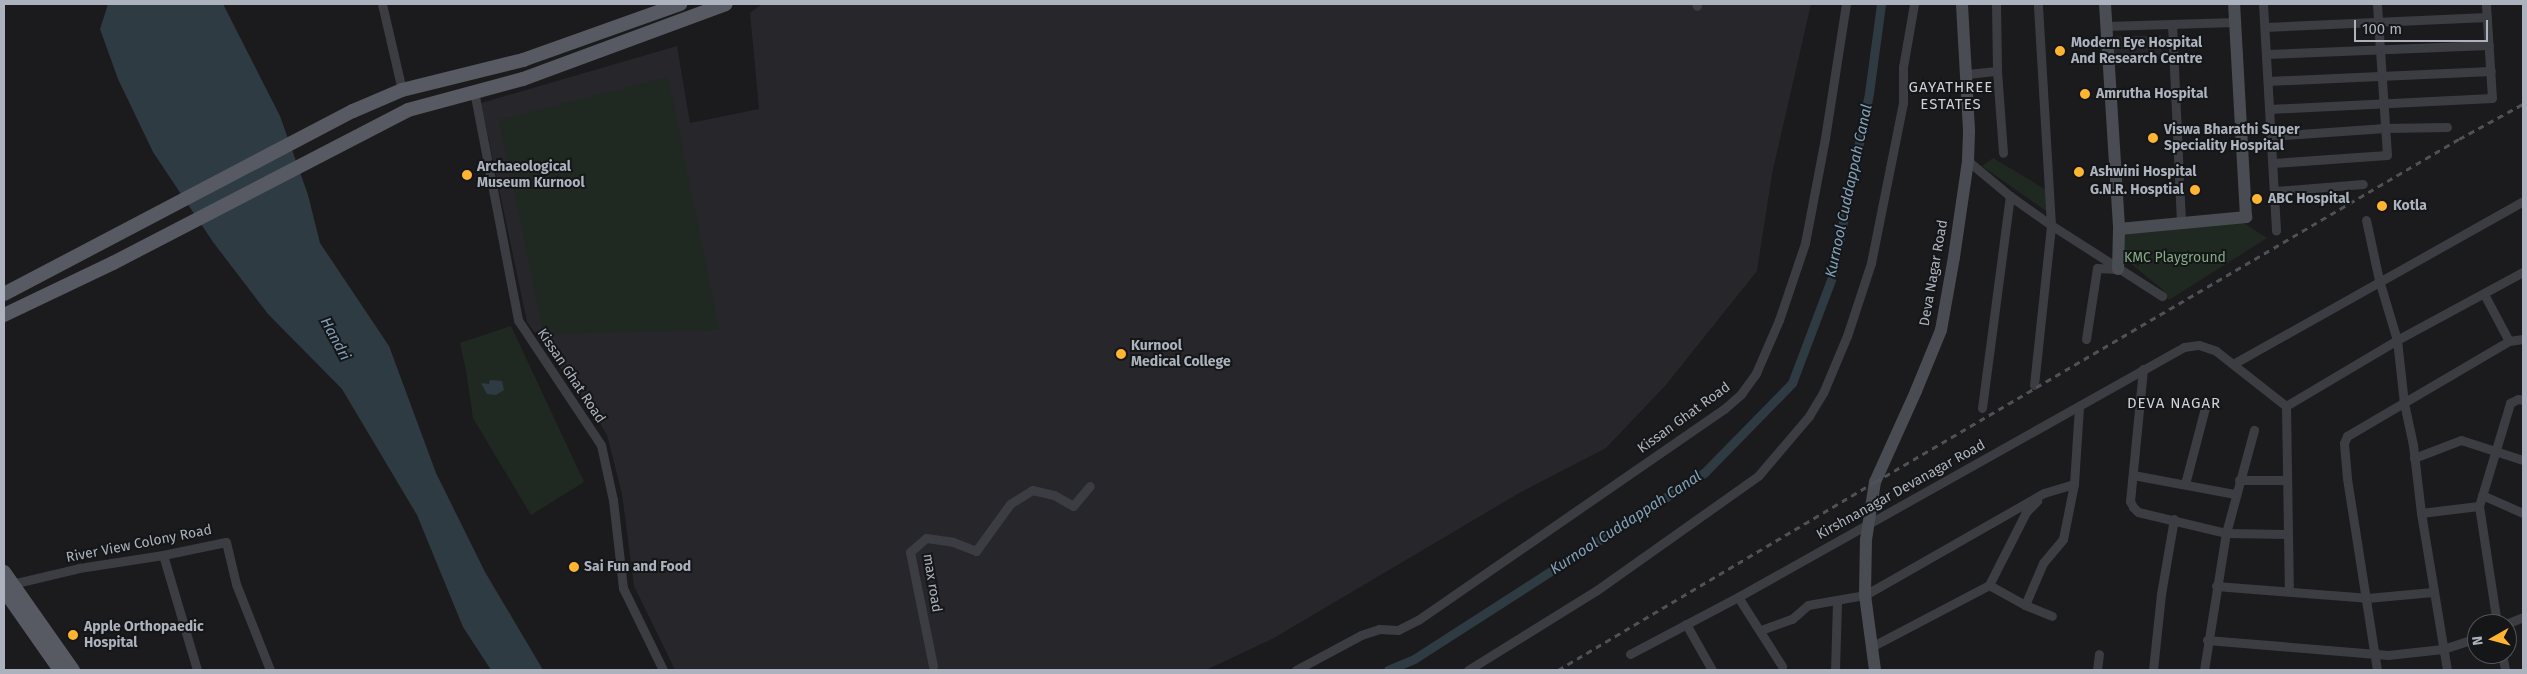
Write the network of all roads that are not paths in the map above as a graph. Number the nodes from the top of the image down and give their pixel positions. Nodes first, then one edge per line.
1 (382, 4) edge
2 (680, 4) edge
3 (726, 4) edge
4 (1846, 4) edge
5 (1914, 4) edge
6 (1962, 4) edge
7 (1996, 4) edge
8 (2038, 4) edge
9 (2105, 4) edge
10 (2234, 4) edge
11 (2264, 4) edge
12 (2378, 4) edge
13 (2486, 4) edge
14 (654, 8) edge
15 (2487, 17) junction
16 (2235, 22) junction
17 (2379, 22) junction
18 (2172, 24) junction
19 (2106, 26) junction
20 (2265, 27) junction
21 (2489, 45) junction
22 (2380, 49) junction
23 (2266, 54) junction
24 (1997, 71) junction
25 (2491, 71) junction
26 (1967, 74) junction
27 (2382, 75) junction
28 (448, 77) junction
29 (2268, 81) junction
30 (402, 90) junction
31 (474, 91) junction
32 (452, 96) junction
33 (2384, 103) junction
34 (2269, 109) junction
35 (2447, 127) dead end
36 (2385, 128) junction
37 (2271, 136) junction
38 (2003, 153) dead end
39 (1968, 161) junction
40 (2273, 163) junction
41 (2363, 184) dead end
42 (2275, 191) junction
43 (2010, 196) junction
44 (2523, 201) edge
45 (2366, 220) dead end
46 (2181, 223) junction
47 (2051, 225) junction
48 (2119, 228) junction
49 (2276, 231) dead end
50 (2118, 269) junction
51 (2523, 272) edge
52 (2379, 280) junction
53 (5, 292) edge
54 (2484, 294) junction
55 (2162, 296) dead end
56 (4, 315) edge
57 (2086, 339) dead end
58 (2523, 339) edge
59 (2397, 340) junction
60 (2509, 341) junction
61 (2233, 364) junction
62 (2142, 369) junction
63 (2034, 385) dead end
64 (2523, 400) edge
65 (2404, 403) junction
66 (2206, 404) dead end
67 (2286, 406) junction
68 (2078, 407) junction
69 (1982, 408) dead end
70 (2254, 430) dead end
71 (2496, 452) junction
72 (2414, 458) junction
73 (2523, 460) edge
74 (2133, 475) junction
75 (2239, 480) junction
76 (2287, 480) junction
77 (2074, 484) junction
78 (2185, 484) junction
79 (1090, 486) dead end
80 (2044, 493) junction
81 (2235, 494) junction
82 (2482, 495) junction
83 (2479, 506) junction
84 (2421, 513) junction
85 (2523, 513) edge
86 (2174, 519) junction
87 (1869, 523) junction
88 (2226, 533) junction
89 (2288, 534) junction
90 (162, 555) junction
91 (1989, 584) junction
92 (7, 585) edge
93 (2216, 586) junction
94 (2289, 591) junction
95 (2433, 592) junction
96 (1865, 595) junction
97 (1738, 597) junction
98 (2367, 598) junction
99 (1837, 601) junction
100 (2025, 605) junction
101 (2495, 614) edge
102 (2052, 616) dead end
103 (1686, 624) junction
104 (1761, 630) junction
105 (2207, 640) junction
106 (2467, 641) edge
107 (1871, 647) junction
108 (2443, 649) junction
109 (1630, 654) dead end
110 (2099, 654) dead end
111 (2375, 655) junction
112 (933, 666) dead end
113 (1782, 666) dead end
114 (60, 670) edge
115 (73, 670) edge
116 (197, 670) edge
117 (270, 670) edge
118 (663, 670) edge
119 (1296, 670) edge
120 (1468, 670) edge
121 (1712, 670) edge
122 (1834, 670) edge
123 (1875, 670) edge
124 (2097, 670) edge
125 (2153, 670) edge
126 (2204, 670) edge
127 (2377, 670) edge
128 (2447, 670) edge

1 - 30 street
2 - 14 main road
3 - 31 main road
4 - 119 street, Kissan Ghat Road
5 - 120 street
6 - 26 street, Deva Nagar Road
7 - 24 street
8 - 47 street
9 - 19 street
10 - 16 street
11 - 20 street
12 - 17 street
13 - 15 street
14 - 28 main road
15 - 17 street
15 - 21 street
16 - 18 street
16 - 46 street
17 - 20 street
17 - 22 street
18 - 19 street
18 - 46 street
19 - 48 street
20 - 23 street
21 - 22 street
21 - 25 street
22 - 23 street
22 - 27 street
23 - 29 street
24 - 26 street
24 - 38 street
25 - 27 street
25 - 33 street
26 - 39 street, Deva Nagar Road
27 - 29 street
27 - 33 street
28 - 30 main road
28 - 32 main road
29 - 34 street
30 - 53 main road
31 - 32 main road
31 - 118 street, Kissan Ghat Road
32 - 56 main road
33 - 34 street
33 - 36 street
34 - 37 street
35 - 36 street
36 - 37 street
36 - 40 street
37 - 40 street
39 - 43 street
39 - 87 street, Deva Nagar Road
40 - 42 street
41 - 42 street
42 - 49 street
43 - 47 street
43 - 69 street
44 - 52 street
45 - 52 street
46 - 48 street
47 - 50 street
47 - 63 street
48 - 50 street
50 - 55 street
50 - 57 street
51 - 54 street
52 - 59 street
52 - 61 street
54 - 59 street
54 - 60 street
58 - 60 street
59 - 65 street
59 - 67 street
60 - 65 street
61 - 62 street, Kirshnanagar Devanagar Road
61 - 67 street
62 - 68 street, Kirshnanagar Devanagar Road
62 - 74 street
64 - 71 street
65 - 72 street
65 - 98 street
66 - 78 street
67 - 76 street
68 - 77 street
68 - 87 street, Kirshnanagar Devanagar Road
70 - 75 street
71 - 72 street
71 - 73 street
71 - 82 street
72 - 84 street
74 - 78 street
74 - 86 street
75 - 76 street
75 - 81 street
76 - 89 street
77 - 80 street
77 - 100 street
78 - 81 street
79 - 112 street, max road
80 - 91 street
80 - 96 street
81 - 88 street
82 - 83 street
82 - 85 street
83 - 84 street
83 - 101 street
84 - 95 street
86 - 88 street
86 - 125 street
87 - 96 street, Deva Nagar Road
87 - 97 street, Kirshnanagar Devanagar Road
88 - 89 street
88 - 93 street
89 - 94 street
90 - 92 street, River View Colony Road
90 - 116 street
90 - 117 street, River View Colony Road
91 - 100 street
91 - 107 street
92 - 114 main road
92 - 115 main road
93 - 94 street
93 - 105 street
94 - 98 street
95 - 98 street
95 - 108 street
96 - 99 street
96 - 107 street, Deva Nagar Road
97 - 103 street, Kirshnanagar Devanagar Road
97 - 104 street
98 - 111 street
99 - 104 street
99 - 122 street
100 - 102 street
103 - 109 street, Kirshnanagar Devanagar Road
103 - 121 street
104 - 113 street
105 - 111 street
105 - 126 street
106 - 108 street
107 - 123 street, Deva Nagar Road
108 - 111 street
108 - 128 street
110 - 124 street
111 - 127 street

